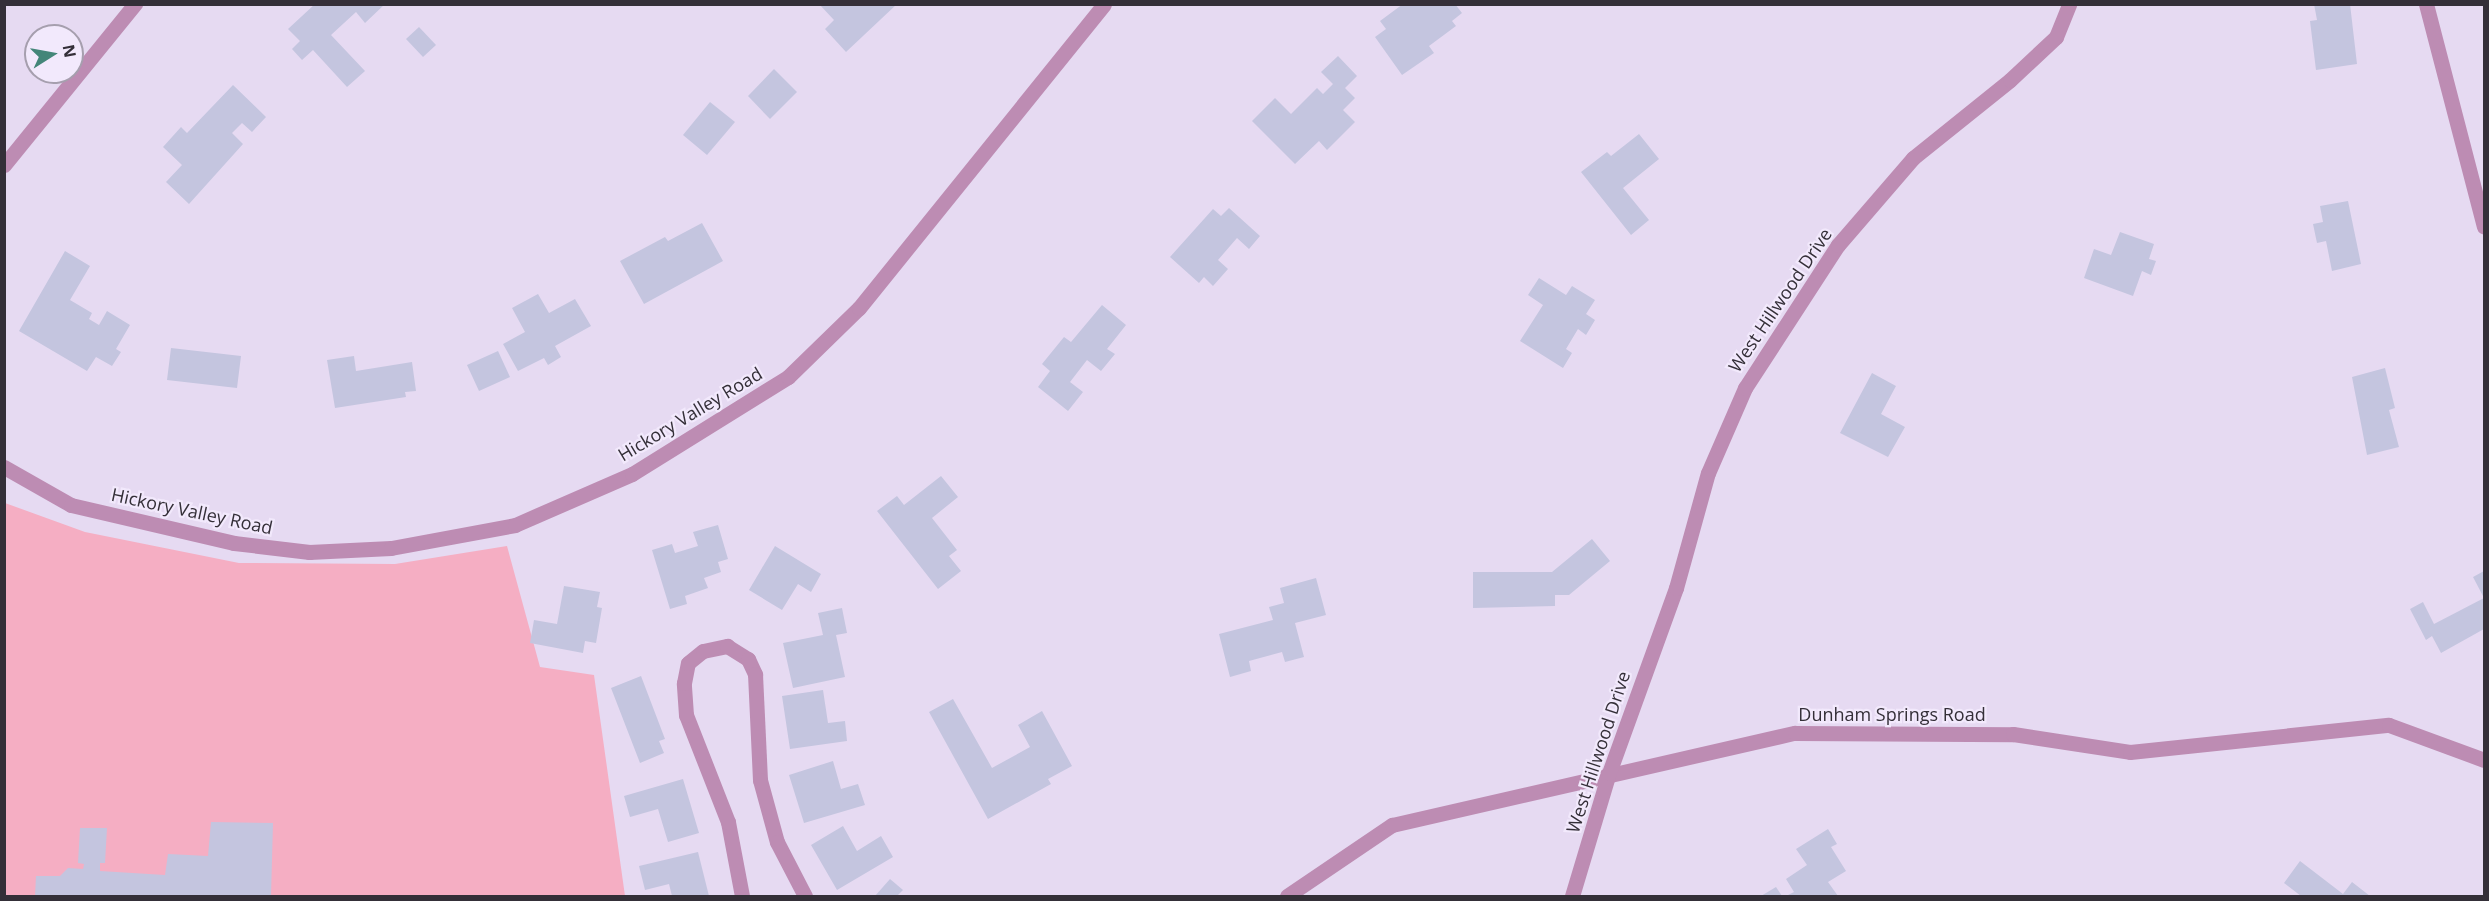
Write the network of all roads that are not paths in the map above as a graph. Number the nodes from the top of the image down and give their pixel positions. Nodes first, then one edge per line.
1 (135, 4) edge
2 (1104, 4) edge
3 (2069, 4) edge
4 (2426, 4) edge
5 (4, 165) edge
6 (2484, 227) edge
7 (4, 467) edge
8 (2484, 760) edge
9 (1609, 773) junction
10 (742, 897) edge
11 (805, 897) edge
12 (1287, 897) edge
13 (1572, 897) edge

1 - 5 street
2 - 7 street, Hickory Valley Road
3 - 9 street, West Hillwood Drive
4 - 6 street
8 - 9 street, Dunham Springs Road
9 - 12 street, Dunham Springs Road
9 - 13 street, West Hillwood Drive
10 - 11 street

